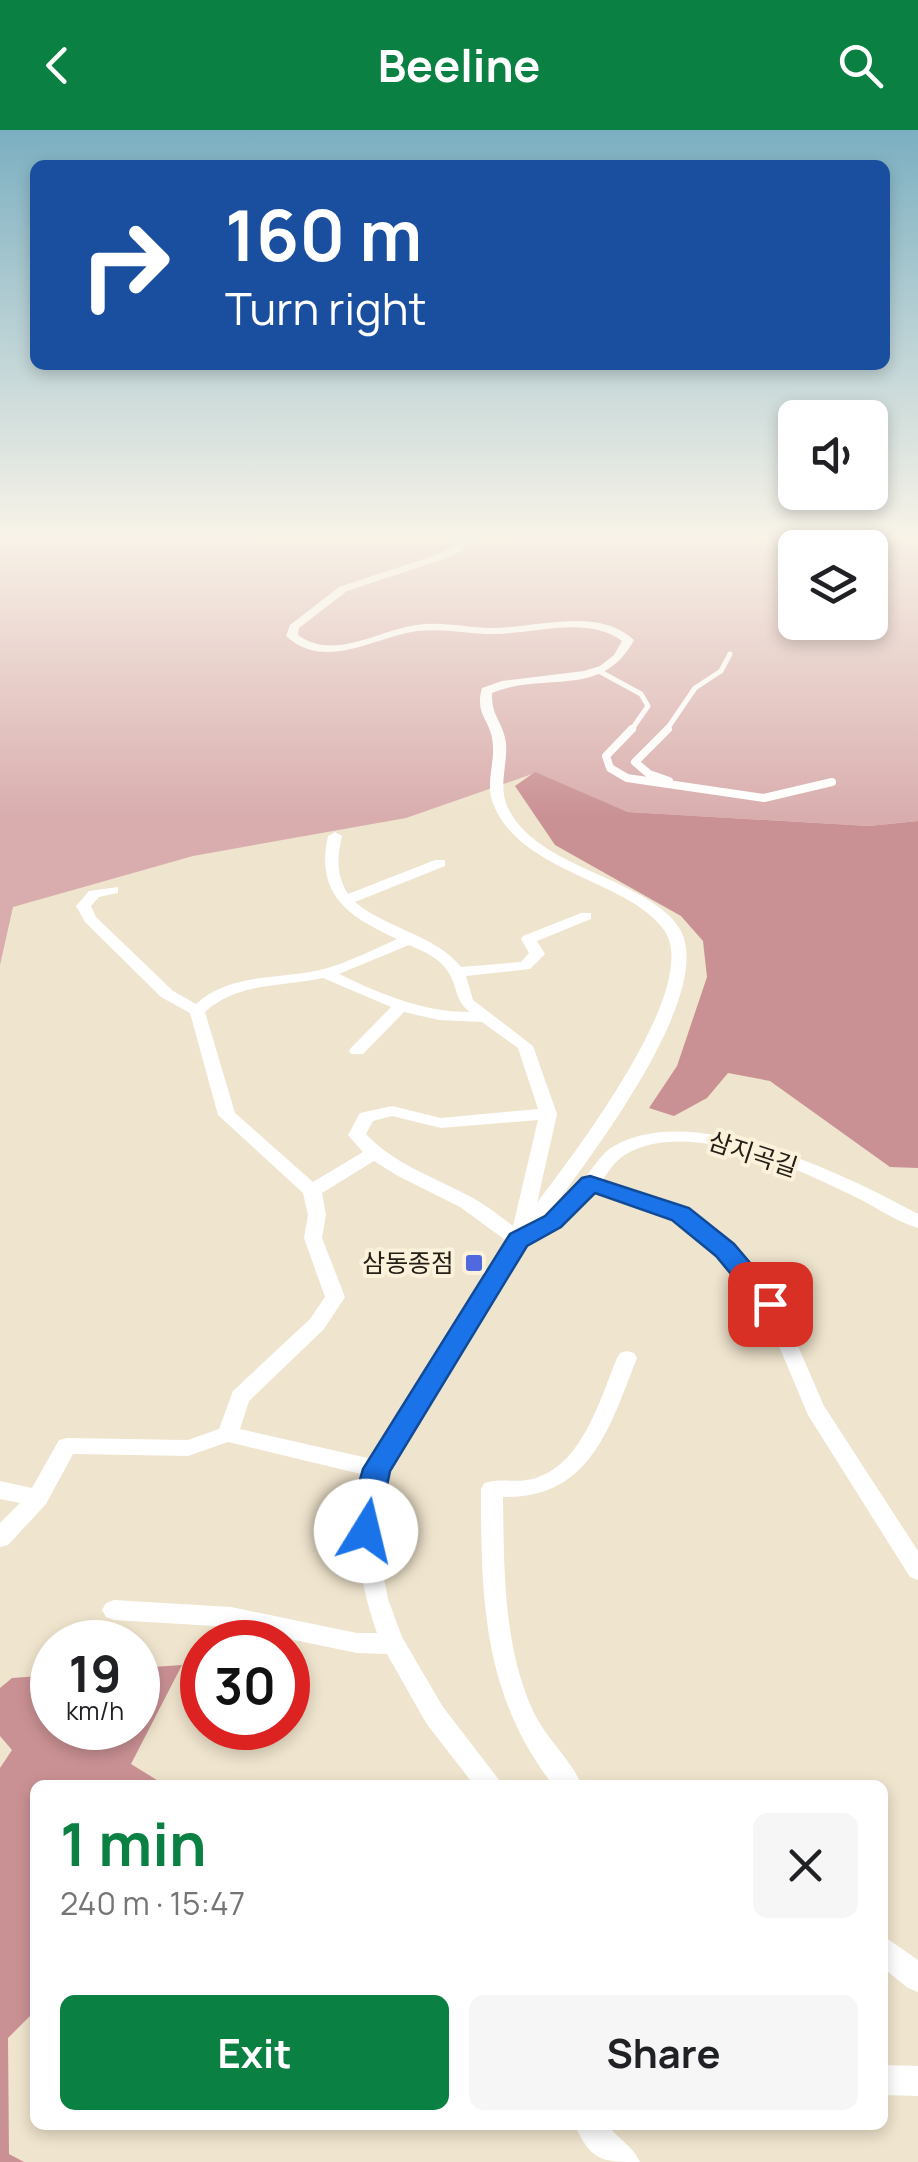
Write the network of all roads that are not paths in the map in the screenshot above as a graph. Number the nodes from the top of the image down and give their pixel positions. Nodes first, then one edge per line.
1 (294, 627) edge
2 (565, 627) edge
3 (581, 627) edge
4 (730, 654) dead end
5 (597, 670) junction
6 (832, 782) dead end
7 (740, 797) junction
8 (336, 836) dead end
9 (440, 863) dead end
10 (113, 890) dead end
11 (347, 900) junction
12 (586, 916) dead end
13 (409, 939) junction
14 (461, 972) junction
15 (325, 973) junction
16 (398, 1009) junction
17 (196, 1011) junction
18 (482, 1017) junction
19 (357, 1051) dead end
20 (548, 1114) junction
21 (373, 1154) junction
22 (590, 1184) junction
23 (312, 1191) junction
24 (918, 1222) edge
25 (519, 1240) junction
26 (627, 1358) dead end
27 (228, 1434) junction
28 (377, 1469) junction
29 (0, 1490) edge
30 (38, 1498) junction
31 (0, 1538) edge
32 (918, 1570) edge
33 (114, 1610) dead end
34 (392, 1644) junction
35 (486, 1780) edge
36 (565, 1780) edge
37 (888, 1955) edge
38 (918, 1978) edge
39 (888, 2080) edge
40 (918, 2081) edge
41 (594, 2130) edge
42 (624, 2162) edge

1 - 2 street
3 - 5 street
4 - 7 lane
5 - 7 lane
5 - 25 street
6 - 7 lane
8 - 11 street
9 - 11 street
10 - 17 street
11 - 13 street
12 - 14 street
13 - 14 street
13 - 15 street
14 - 18 street
15 - 16 street
15 - 17 street
16 - 18 street
16 - 19 street
17 - 23 street
18 - 20 street
20 - 21 street
20 - 25 street
21 - 23 street
21 - 25 street
22 - 24 street, 삼지곡길
22 - 25 street, 삼지곡길
22 - 32 street
23 - 27 street
25 - 28 street, 삼지곡길
26 - 36 street
27 - 28 street
27 - 30 street
28 - 34 street, 삼지곡길
29 - 30 street
30 - 31 street
33 - 34 street
34 - 35 street, 삼지곡길
37 - 38 street
39 - 40 street
41 - 42 street

